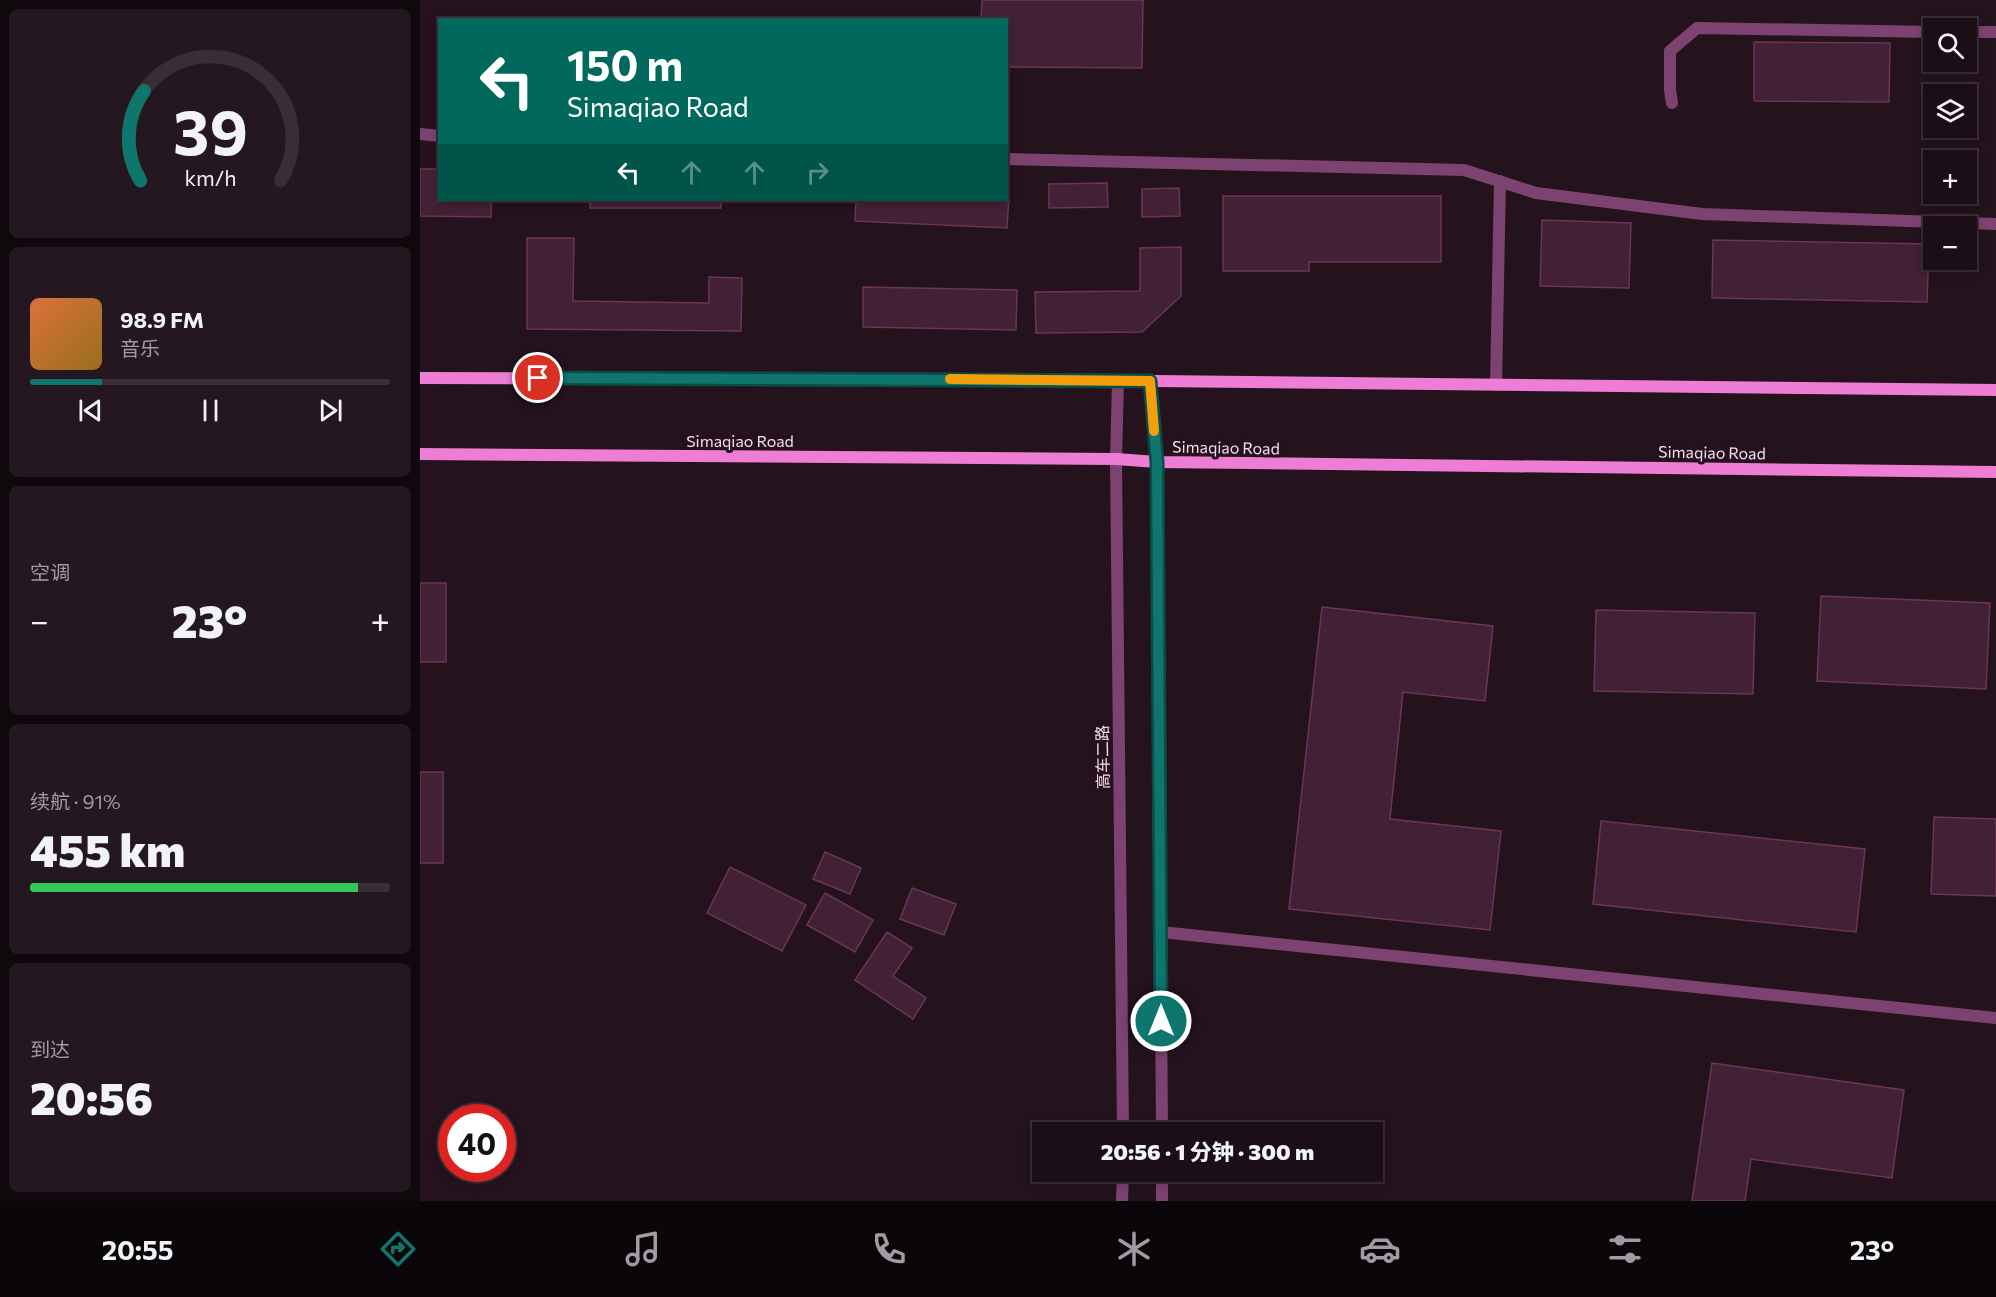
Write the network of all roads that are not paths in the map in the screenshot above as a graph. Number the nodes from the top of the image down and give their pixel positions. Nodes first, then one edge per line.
1 (1923, 32) edge
2 (1977, 32) edge
3 (1996, 32) edge
4 (1672, 103) dead end
5 (420, 134) edge
6 (438, 136) edge
7 (1008, 159) edge
8 (1500, 181) junction
9 (1996, 224) edge
10 (420, 378) edge
11 (1118, 381) junction
12 (1150, 381) junction
13 (1496, 385) junction
14 (1996, 390) edge
15 (420, 454) edge
16 (1116, 459) junction
17 (1157, 462) junction
18 (1996, 472) edge
19 (1161, 932) junction
20 (1996, 1018) edge
21 (1123, 1122) edge
22 (1162, 1122) edge
23 (1123, 1182) edge
24 (1162, 1182) edge
25 (1122, 1201) edge
26 (1162, 1201) edge

1 - 4 street
2 - 3 street
5 - 6 street
7 - 8 street
8 - 9 street
8 - 13 street
10 - 11 main road
11 - 12 main road
11 - 16 street, 高车二路
12 - 13 main road
12 - 17 street
13 - 14 main road
15 - 16 main road, Simaqiao Road
16 - 17 main road, Simaqiao Road
16 - 21 street, 高车二路
17 - 18 main road, Simaqiao Road
17 - 19 street
19 - 20 street
19 - 22 street
23 - 25 street
24 - 26 street

